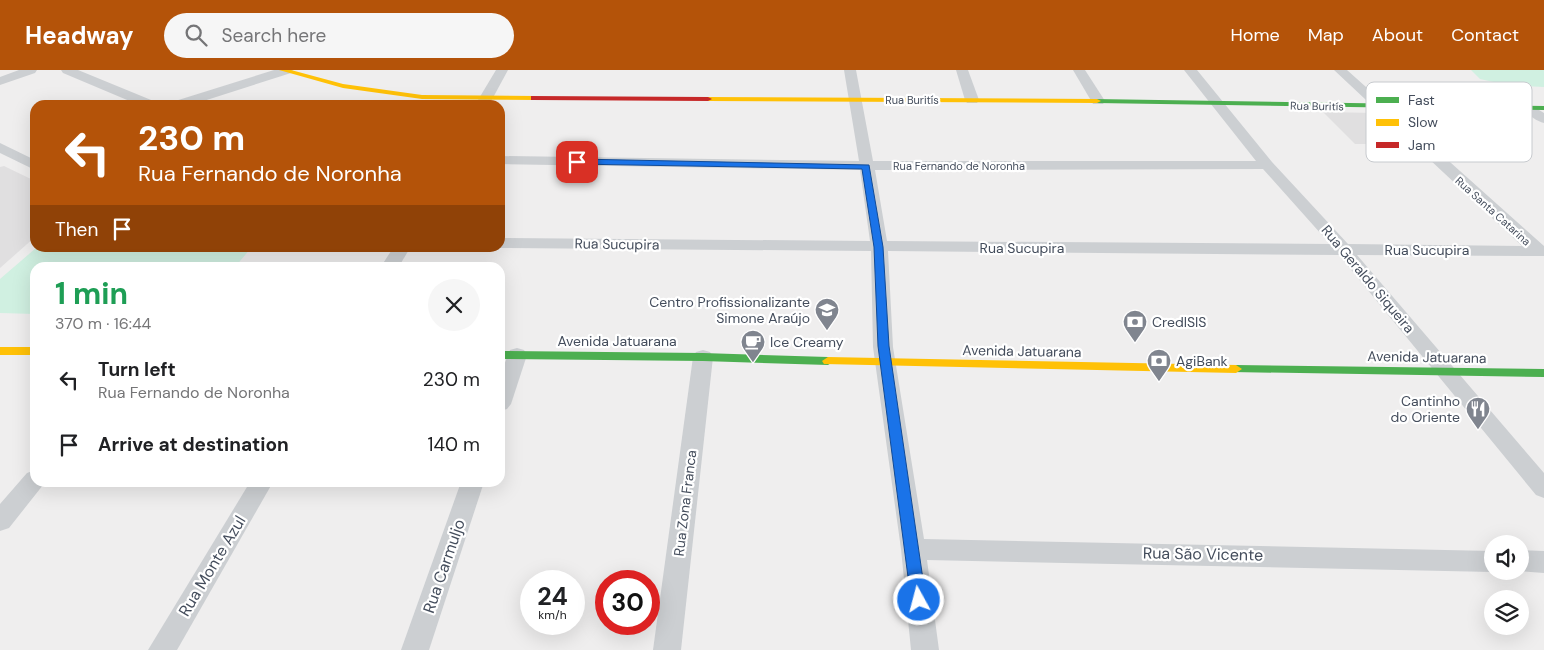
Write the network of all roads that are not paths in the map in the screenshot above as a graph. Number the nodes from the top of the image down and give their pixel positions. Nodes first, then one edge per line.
1 (31, 70) edge
2 (67, 70) edge
3 (285, 70) edge
4 (502, 70) edge
5 (850, 70) edge
6 (962, 70) edge
7 (1078, 70) edge
8 (1190, 70) edge
9 (1340, 70) edge
10 (0, 80) edge
11 (1366, 94) edge
12 (139, 100) edge
13 (192, 100) edge
14 (459, 100) edge
15 (484, 100) edge
16 (854, 100) junction
17 (972, 100) junction
18 (1098, 101) junction
19 (505, 102) edge
20 (1219, 104) junction
21 (1366, 107) edge
22 (1532, 110) edge
23 (1544, 119) edge
24 (0, 147) edge
25 (30, 150) edge
26 (15, 155) junction
27 (0, 160) edge
28 (505, 160) edge
29 (1441, 162) edge
30 (30, 163) edge
31 (1267, 165) junction
32 (866, 166) junction
33 (505, 243) edge
34 (878, 247) junction
35 (1344, 250) junction
36 (1540, 251) edge
37 (0, 350) edge
38 (30, 351) edge
39 (508, 355) edge
40 (703, 357) junction
41 (886, 364) junction
42 (505, 373) edge
43 (1447, 373) junction
44 (1544, 373) edge
45 (30, 485) edge
46 (259, 487) edge
47 (471, 487) edge
48 (1544, 489) edge
49 (0, 521) edge
50 (913, 549) junction
51 (1484, 561) edge
52 (1529, 561) edge
53 (1544, 562) edge
54 (162, 650) edge
55 (415, 650) edge
56 (667, 650) edge
57 (925, 650) edge

1 - 10 street
2 - 12 street
3 - 13 street
3 - 14 street, Rua Buritís
4 - 15 street
5 - 16 street
6 - 17 street
7 - 18 street
8 - 20 street, Rua Geraldo Siqueira
9 - 11 street, Rua Santa Catarina
16 - 17 street, Rua Buritís
16 - 19 street, Rua Buritís
16 - 32 street
17 - 18 street, Rua Buritís
18 - 20 street, Rua Buritís
20 - 21 street, Rua Buritís
20 - 31 street, Rua Geraldo Siqueira
22 - 23 street
24 - 26 street
25 - 26 street
26 - 27 street
26 - 30 street
28 - 32 street, Rua Fernando de Noronha
29 - 36 street, Rua Santa Catarina
31 - 32 street, Rua Fernando de Noronha
31 - 35 street, Rua Geraldo Siqueira
32 - 34 street
33 - 34 street, Rua Sucupira
34 - 35 street, Rua Sucupira
34 - 41 street
35 - 36 street, Rua Sucupira
35 - 43 street, Rua Geraldo Siqueira
37 - 38 street
39 - 40 street, Avenida Jatuarana
39 - 42 street
40 - 41 street, Avenida Jatuarana
40 - 56 street, Rua Zona Franca
41 - 43 street, Avenida Jatuarana
41 - 50 street
43 - 44 street, Avenida Jatuarana
43 - 48 street, Rua Geraldo Siqueira
45 - 49 street
46 - 54 street, Rua Monte Azul
47 - 55 street, Rua Carmuljo
50 - 51 street, Rua São Vicente
50 - 57 street
52 - 53 street

